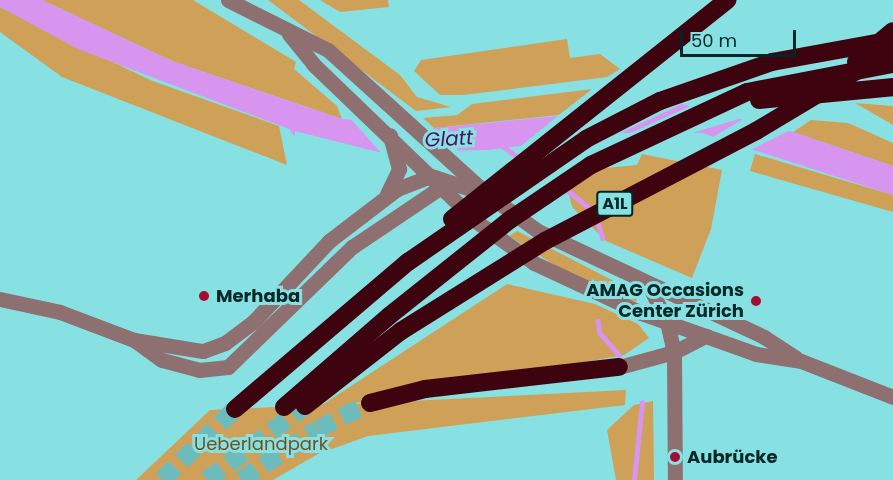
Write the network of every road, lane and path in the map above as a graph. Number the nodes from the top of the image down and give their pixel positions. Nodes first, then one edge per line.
1 (228, 0) edge
2 (728, 0) edge
3 (893, 31) edge
4 (289, 34) junction
5 (893, 40) edge
6 (893, 49) edge
7 (893, 64) edge
8 (833, 84) junction
9 (793, 87) junction
10 (893, 87) edge
11 (390, 135) junction
12 (434, 144) junction
13 (436, 176) junction
14 (387, 195) junction
15 (488, 195) junction
16 (408, 262) junction
17 (649, 286) junction
18 (0, 299) edge
19 (667, 322) junction
20 (706, 336) junction
21 (134, 340) junction
22 (674, 352) junction
23 (801, 361) junction
24 (618, 367) joint
25 (893, 397) edge
26 (370, 403) tunnel mouth
27 (305, 406) tunnel mouth
28 (284, 407) tunnel mouth
29 (235, 409) tunnel mouth
30 (675, 480) edge

1 - 4 street
2 - 16 highway, bridge
3 - 8 highway, A1L, bridge
4 - 11 street
4 - 12 street
5 - 16 highway, bridge
6 - 8 highway, A1L, bridge
7 - 9 highway, A1L
8 - 27 highway, A1L, bridge
9 - 10 highway, A1L
9 - 28 highway, A1L, bridge
11 - 13 street
11 - 14 street
12 - 13 street
12 - 15 street
13 - 14 street
13 - 15 street
13 - 19 street
13 - 21 street
14 - 21 street
15 - 17 street
16 - 29 highway
17 - 19 street
17 - 23 street
18 - 21 street
19 - 20 street
19 - 22 street
20 - 22 street
20 - 23 street
22 - 24 street
22 - 30 street
23 - 25 street
24 - 26 highway

